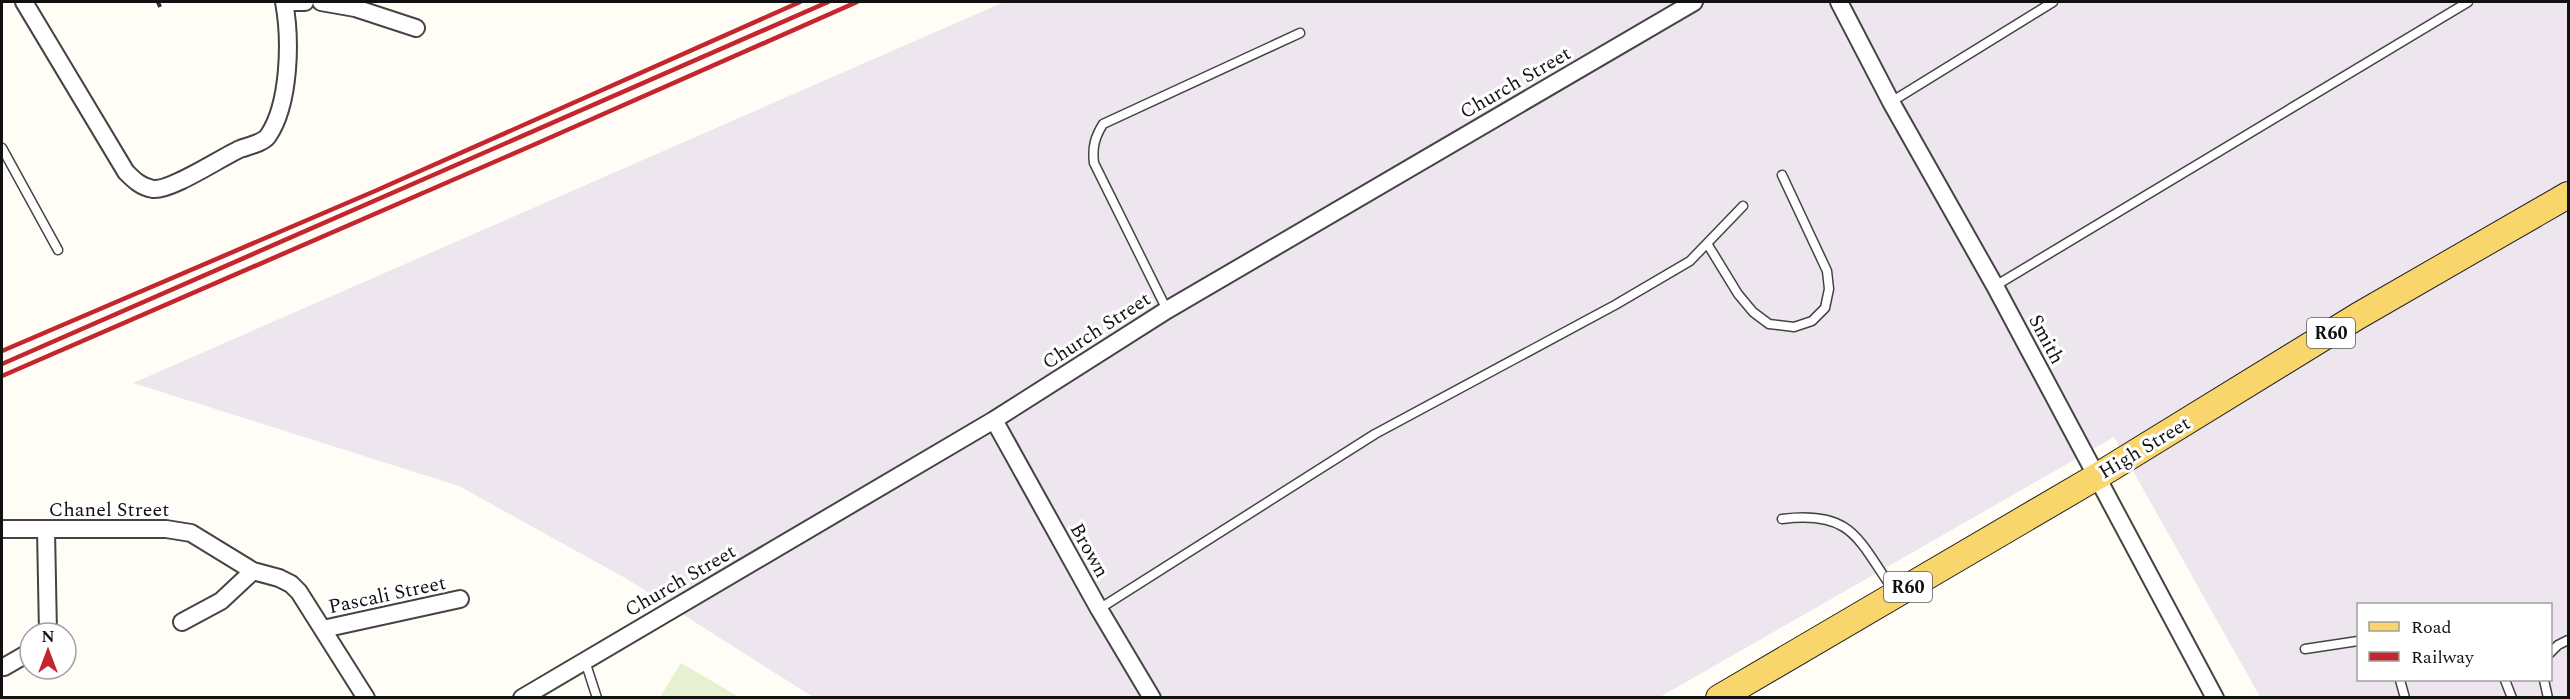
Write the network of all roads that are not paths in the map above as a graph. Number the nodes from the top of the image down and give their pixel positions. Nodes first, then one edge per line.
1 (24, 2) edge
2 (284, 2) edge
3 (305, 2) edge
4 (321, 2) edge
5 (1694, 2) edge
6 (1839, 2) edge
7 (2053, 2) edge
8 (2468, 2) edge
9 (416, 28) dead end
10 (1300, 33) dead end
11 (1890, 102) junction
12 (2, 148) edge
13 (1782, 175) dead end
14 (2568, 195) edge
15 (1743, 206) dead end
16 (1708, 245) junction
17 (58, 250) dead end
18 (1995, 286) junction
19 (1167, 310) junction
20 (994, 420) junction
21 (2096, 477) junction
22 (1782, 519) dead end
23 (2, 529) edge
24 (46, 530) junction
25 (253, 571) junction
26 (1896, 594) junction
27 (460, 599) dead end
28 (1099, 609) junction
29 (48, 621) edge
30 (182, 622) dead end
31 (323, 629) junction
32 (2568, 640) edge
33 (2357, 641) edge
34 (2305, 648) dead end
35 (2552, 651) edge
36 (18, 659) edge
37 (585, 660) junction
38 (4, 667) dead end
39 (2400, 681) edge
40 (2505, 681) edge
41 (2544, 681) edge
42 (366, 698) edge
43 (522, 698) edge
44 (597, 698) edge
45 (1152, 698) edge
46 (1719, 698) edge
47 (2215, 698) edge
48 (2405, 698) edge
49 (2512, 698) edge
50 (2548, 698) edge

1 - 2 street
2 - 3 street
4 - 9 street
5 - 19 street, Church Street
6 - 11 street, Smith
7 - 11 lane
8 - 18 lane
10 - 19 lane
11 - 18 street, Smith
12 - 17 lane
13 - 16 lane
14 - 21 main road, High Street / R60
15 - 16 lane
16 - 28 lane
18 - 21 street, Smith
19 - 20 street, Church Street
20 - 28 street, Brown
20 - 37 street, Church Street
21 - 26 main road, High Street / R60
21 - 47 street, Smith
22 - 26 lane
23 - 24 street, Chanel Street
24 - 25 street, Chanel Street
24 - 29 street
25 - 30 street
25 - 31 street, Chanel Street
26 - 46 main road, High Street / R60
27 - 31 street, Pascali Street
28 - 45 street, Brown
31 - 42 street, Chanel Street
32 - 35 lane
33 - 34 lane
36 - 38 street
37 - 43 street, Church Street
37 - 44 lane
39 - 48 lane
40 - 49 lane
41 - 50 lane

